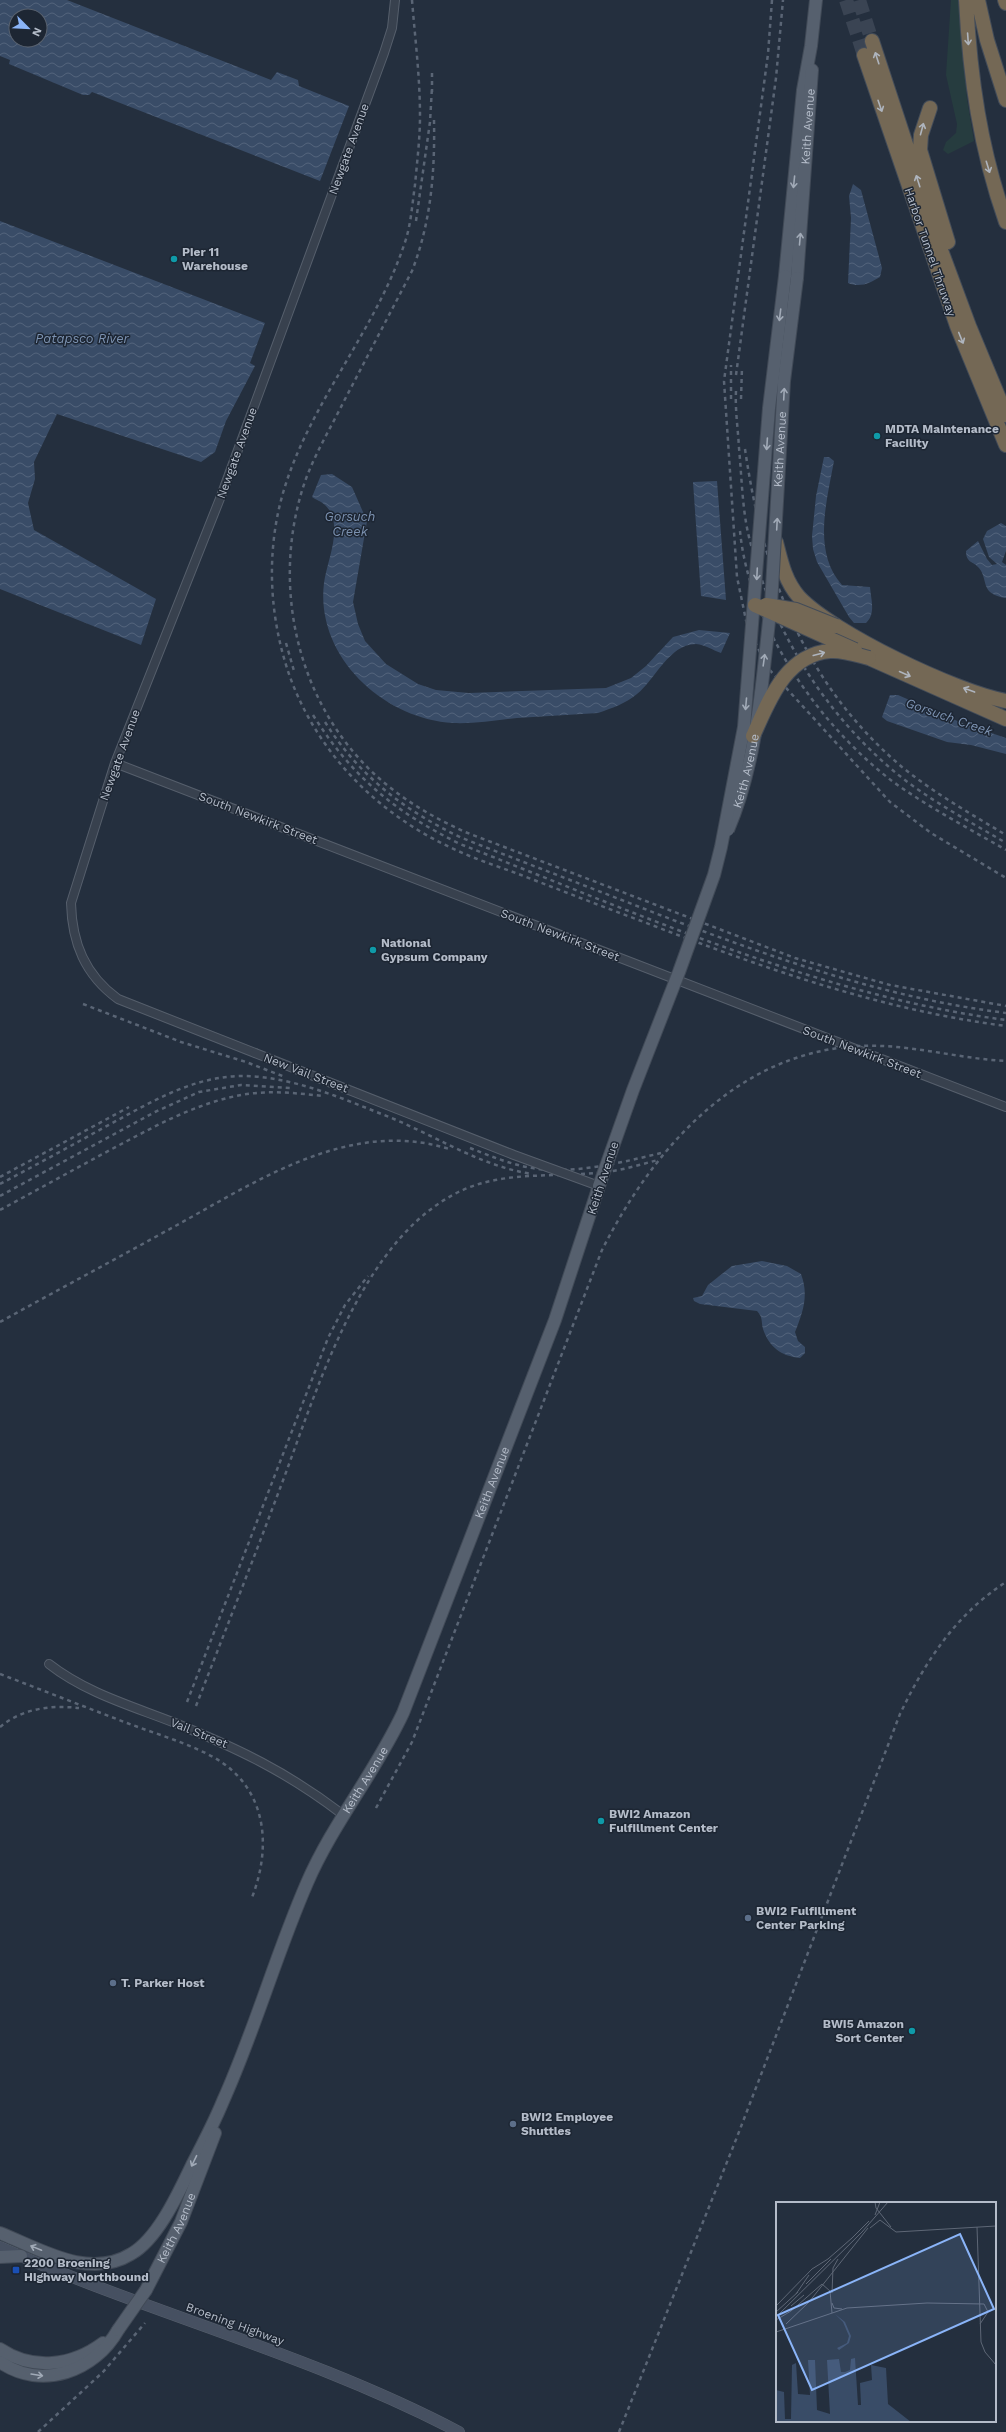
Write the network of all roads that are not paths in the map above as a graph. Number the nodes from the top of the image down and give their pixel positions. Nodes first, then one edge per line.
1 (395, 0) edge
2 (816, 0) edge
3 (966, 0) edge
4 (978, 0) edge
5 (872, 41) tunnel mouth
6 (864, 55) tunnel mouth
7 (1006, 100) edge
8 (930, 108) dead end
9 (1006, 222) edge
10 (791, 277) junction
11 (1004, 411) edge
12 (1006, 445) edge
13 (776, 542) junction
14 (755, 605) junction
15 (771, 609) junction
16 (836, 626) junction
17 (869, 658) junction
18 (1006, 700) edge
19 (1006, 717) edge
20 (754, 736) junction
21 (115, 763) junction
22 (721, 847) junction
23 (71, 903) joint
24 (673, 980) junction
25 (1006, 1107) edge
26 (612, 1144) dead end
27 (599, 1186) junction
28 (49, 1664) dead end
29 (342, 1814) junction
30 (224, 2101) junction
31 (0, 2233) edge
32 (0, 2247) edge
33 (21, 2256) junction
34 (0, 2257) edge
35 (0, 2349) edge
36 (98, 2350) junction
37 (0, 2362) edge
38 (459, 2432) edge

1 - 21 street, Newgate Avenue
2 - 10 main road, Keith Avenue
3 -> 9 highway
4 - 7 highway
11 -> 5 highway, Harbor Tunnel Thruway
6 -> 12 highway, Harbor Tunnel Thruway
11 -> 8 highway
13 -> 10 main road, Keith Avenue, bridge
10 -> 14 main road, Keith Avenue, bridge
13 - 15 main road, Keith Avenue, bridge
13 - 16 highway, bridge
14 - 15 highway, bridge
14 -> 22 main road, Keith Avenue, bridge
15 - 16 highway, bridge
15 - 17 highway, bridge
20 -> 15 main road, Keith Avenue, bridge
18 -> 16 highway
17 -> 19 highway
20 -> 17 highway, bridge
20 - 22 main road, Keith Avenue, bridge
21 - 23 street, Newgate Avenue
21 - 24 street, South Newkirk Street
22 - 27 main road, Keith Avenue, bridge
23 - 27 street, New Vail Street, bridge
24 - 25 street, South Newkirk Street
24 - 26 street, Keith Avenue
27 - 29 main road, Keith Avenue
28 - 29 street, Vail Street
29 - 30 main road, Keith Avenue
30 -> 31 main road, Keith Avenue
30 - 36 main road, Keith Avenue, bridge
32 - 33 main road, Broening Highway
33 - 34 main road
33 - 38 main road, Broening Highway
35 - 36 main road
37 -> 36 main road, Keith Avenue

